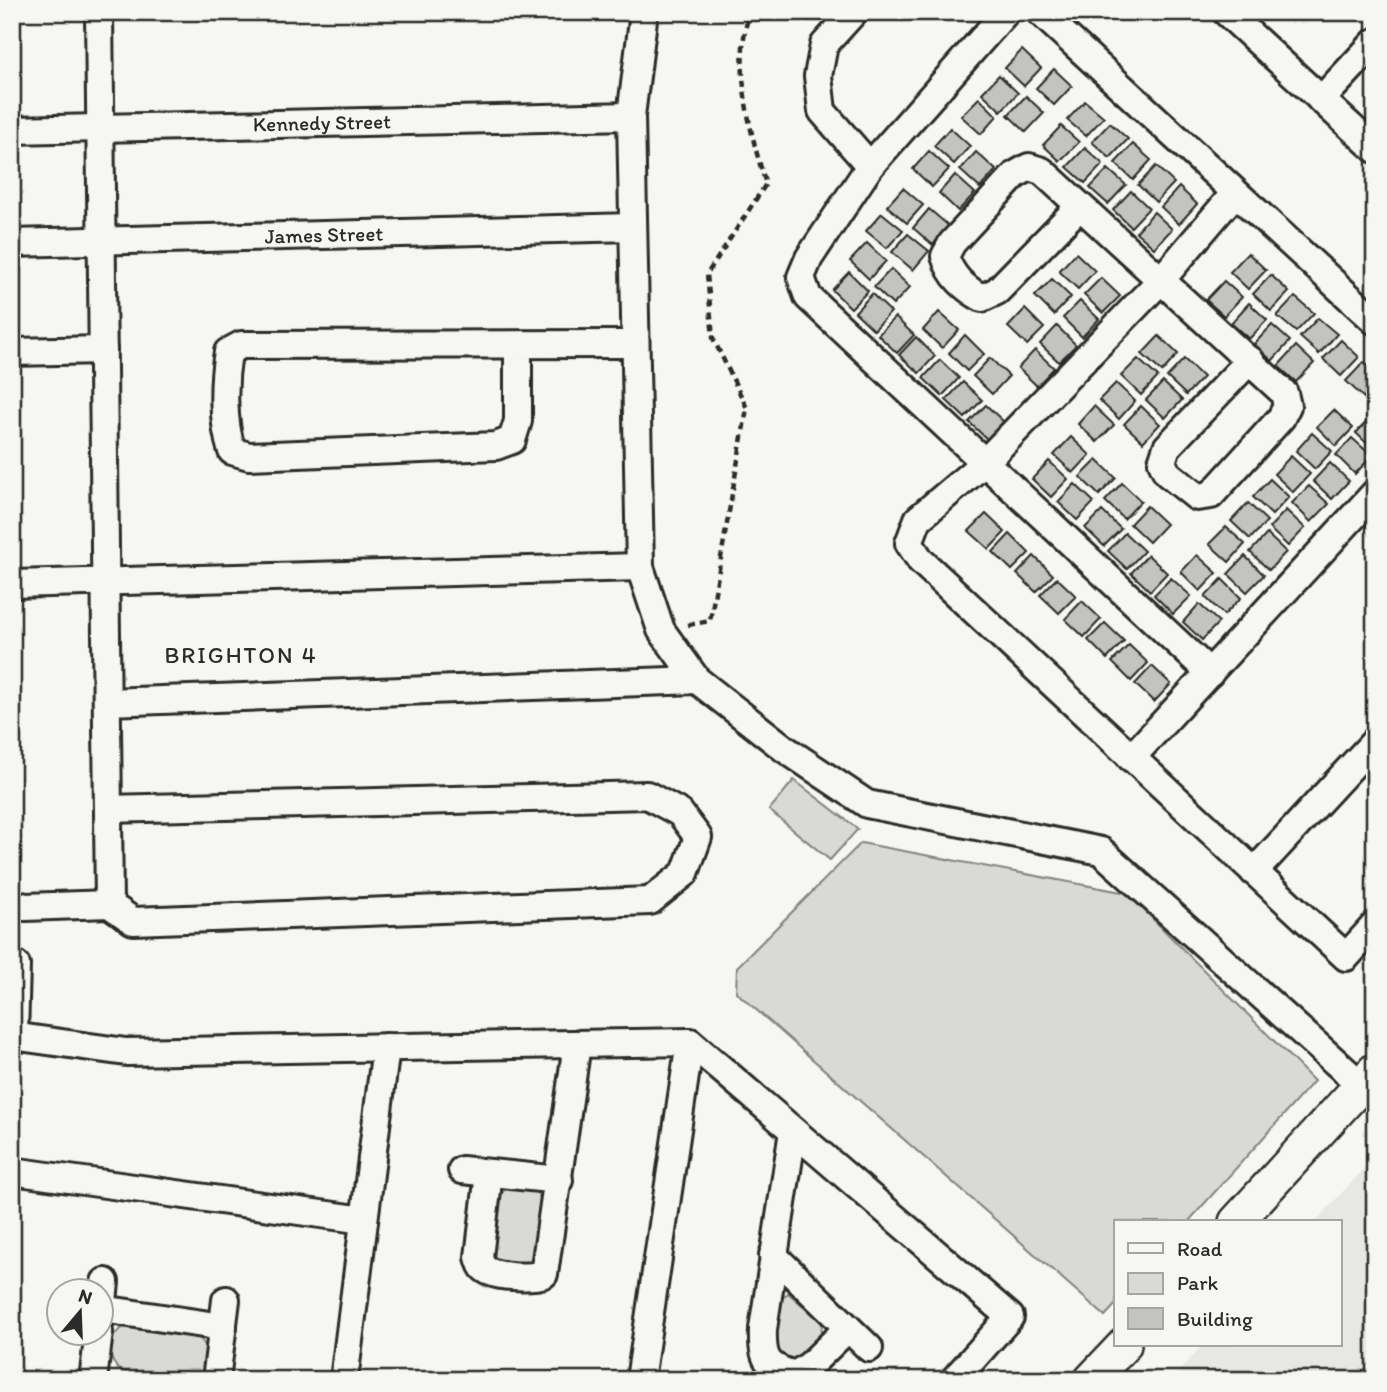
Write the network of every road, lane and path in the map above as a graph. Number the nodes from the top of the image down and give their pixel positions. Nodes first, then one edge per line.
1 (99, 12) edge
2 (644, 12) edge
3 (750, 12) edge
4 (854, 12) edge
5 (1006, 12) edge
6 (1040, 12) edge
7 (1226, 12) edge
8 (1375, 42) edge
9 (1321, 100) junction
10 (631, 116) junction
11 (100, 128) junction
12 (12, 130) edge
13 (1375, 149) edge
14 (870, 166) junction
15 (1235, 193) junction
16 (1079, 207) junction
17 (633, 227) junction
18 (102, 240) junction
19 (12, 243) edge
20 (1161, 280) junction
21 (1375, 321) edge
22 (635, 344) junction
23 (518, 345) junction
24 (103, 350) junction
25 (12, 352) edge
26 (1250, 360) junction
27 (985, 462) junction
28 (1375, 494) edge
29 (640, 567) junction
30 (106, 582) junction
31 (12, 584) edge
32 (661, 630) junction
33 (1210, 673) junction
34 (697, 680) junction
35 (107, 702) junction
36 (1375, 741) edge
37 (1130, 758) junction
38 (108, 809) junction
39 (1254, 872) junction
40 (12, 903) edge
41 (109, 904) junction
42 (1375, 925) edge
43 (16, 965) dead end
44 (13, 1036) edge
45 (690, 1042) junction
46 (577, 1044) junction
47 (386, 1047) junction
48 (1368, 1078) edge
49 (793, 1131) junction
50 (462, 1170) dead end
51 (12, 1171) edge
52 (489, 1173) junction
53 (559, 1180) junction
54 (364, 1220) junction
55 (1238, 1220) edge
56 (773, 1255) junction
57 (226, 1300) dead end
58 (116, 1313) edge
59 (223, 1326) junction
60 (848, 1328) junction
61 (97, 1346) edge
62 (1123, 1346) edge
63 (869, 1348) dead end
64 (93, 1380) edge
65 (216, 1380) edge
66 (345, 1380) edge
67 (640, 1380) edge
68 (954, 1380) edge
69 (1091, 1380) edge

1 - 11 street
2 - 10 street
3 - 32 path
4 - 14 street
5 - 14 street
6 - 15 street
7 - 9 street
8 - 9 street
9 - 13 street
10 - 11 street, Kennedy Street
10 - 17 street
11 - 12 street, Kennedy Street
11 - 18 street
14 - 27 street
15 - 20 street
15 - 21 street
16 - 16 street
16 - 20 street
17 - 18 street, James Street
17 - 22 street
18 - 19 street, James Street
18 - 24 street
20 - 26 street
20 - 27 street
22 - 23 street
22 - 29 street
23 - 23 street
24 - 25 street
24 - 30 street
26 - 26 street
27 - 33 street
27 - 37 street
28 - 33 street
29 - 30 street
29 - 32 street
30 - 31 street
30 - 35 street
32 - 34 street
33 - 37 street
34 - 35 street
34 - 48 street
35 - 38 street
36 - 39 street
37 - 39 street
38 - 41 street
38 - 41 street
39 - 42 street
40 - 41 street
43 - 44 street
44 - 47 street
45 - 46 street
45 - 49 street
45 - 67 street
46 - 47 street
46 - 53 street
47 - 54 street
48 - 55 main road
49 - 56 street
49 - 68 street
50 - 52 street
51 - 54 street
52 - 53 street
52 - 53 street
54 - 66 street
56 - 60 street
56 - 60 street
57 - 59 street
58 - 59 street
59 - 65 street
60 - 63 street
61 - 64 street
62 - 69 main road

